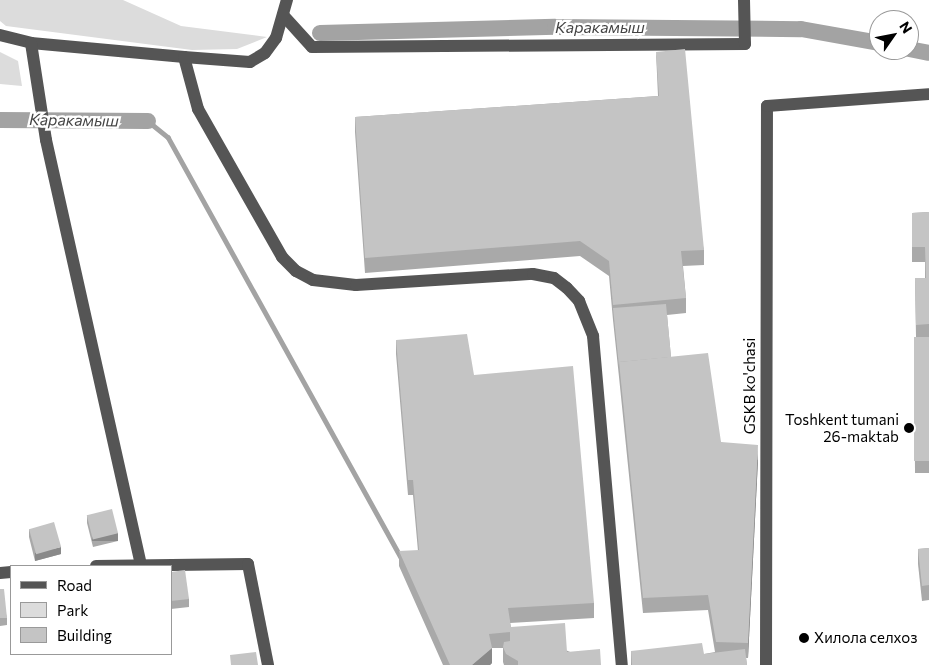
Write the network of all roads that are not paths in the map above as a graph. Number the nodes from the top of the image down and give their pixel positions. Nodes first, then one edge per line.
1 (287, 0) edge
2 (744, 0) edge
3 (284, 15) junction
4 (0, 35) edge
5 (31, 44) junction
6 (184, 57) junction
7 (929, 94) edge
8 (141, 564) junction
9 (118, 565) edge
10 (268, 665) edge
11 (622, 665) edge
12 (766, 665) edge

1 - 3 street
2 - 3 street
3 - 6 street
4 - 5 street
5 - 6 street
5 - 8 street
6 - 11 street
7 - 12 street, GSKB ko'chasi
8 - 9 street
8 - 10 street

